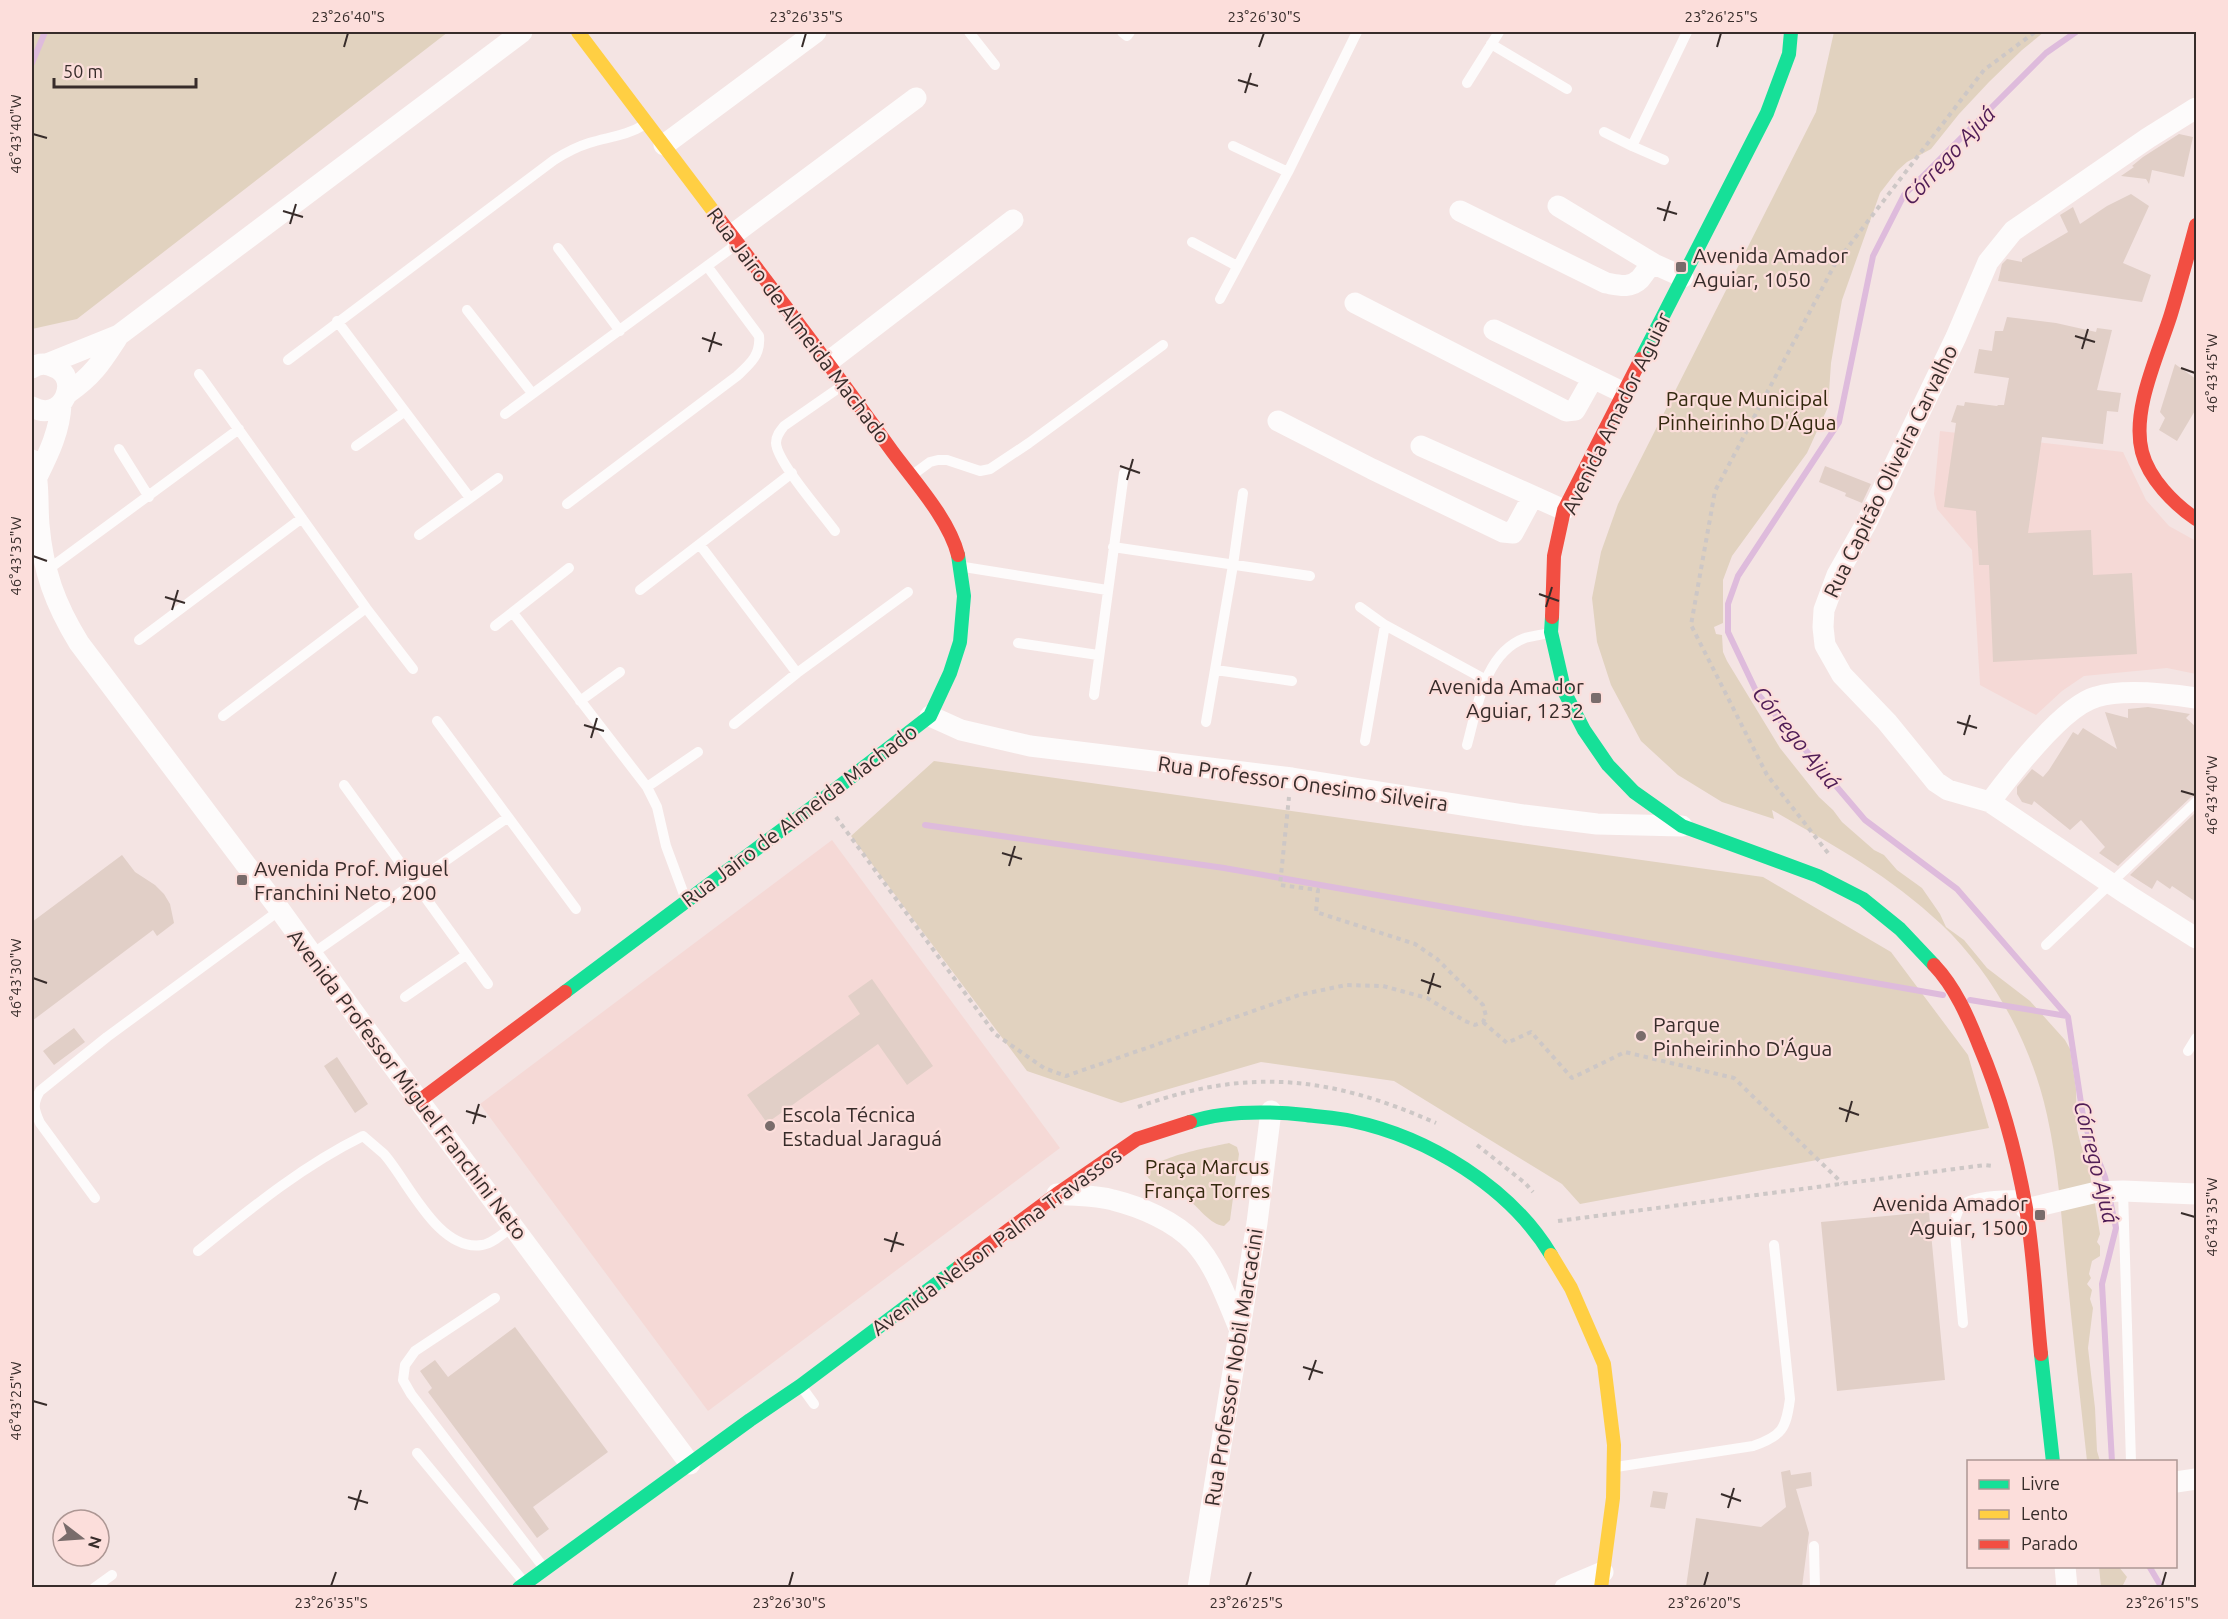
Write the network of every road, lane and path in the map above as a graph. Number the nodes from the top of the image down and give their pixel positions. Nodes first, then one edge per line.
1 (522, 32) edge
2 (578, 32) edge
3 (816, 32) edge
4 (969, 32) edge
5 (1122, 32) edge
6 (1130, 32) edge
7 (1357, 32) edge
8 (1499, 32) edge
9 (1687, 32) edge
10 (1791, 32) edge
11 (2035, 32) edge
12 (1491, 44) junction
13 (994, 65) dead end
14 (1467, 83) dead end
15 (1567, 89) dead end
16 (916, 98) dead end
17 (2196, 108) edge
18 (647, 123) junction
19 (1604, 132) dead end
20 (664, 145) junction
21 (1233, 146) dead end
22 (1632, 146) junction
23 (1664, 160) dead end
24 (1287, 172) junction
25 (1558, 206) dead end
26 (1460, 211) dead end
27 (1013, 220) dead end
28 (2196, 225) edge
29 (735, 239) junction
30 (1192, 242) dead end
31 (558, 248) dead end
32 (1654, 264) junction
33 (707, 266) junction
34 (1237, 266) junction
35 (1683, 277) junction
36 (1220, 299) dead end
37 (1355, 303) dead end
38 (467, 310) dead end
39 (337, 321) junction
40 (1494, 330) dead end
41 (620, 331) junction
42 (119, 335) junction
43 (1162, 345) dead end
44 (288, 360) dead end
45 (828, 362) junction
46 (39, 366) edge
47 (199, 374) dead end
48 (1593, 378) junction
49 (844, 385) junction
50 (532, 393) junction
51 (1624, 393) junction
52 (64, 399) junction
53 (32, 407) edge
54 (404, 412) junction
55 (505, 414) dead end
56 (1278, 421) dead end
57 (239, 429) junction
58 (356, 446) dead end
59 (1421, 446) dead end
60 (119, 449) dead end
61 (35, 468) edge
62 (1124, 472) dead end
63 (792, 473) junction
64 (910, 476) junction
65 (498, 478) dead end
66 (1243, 493) dead end
67 (149, 496) junction
68 (1533, 496) junction
69 (470, 498) junction
70 (567, 504) dead end
71 (1564, 510) junction
72 (2192, 511) edge
73 (302, 518) junction
74 (835, 531) dead end
75 (419, 535) dead end
76 (700, 545) junction
77 (1113, 547) junction
78 (1233, 565) junction
79 (961, 566) junction
80 (569, 568) dead end
81 (46, 571) junction
82 (1310, 576) dead end
83 (640, 590) dead end
84 (1107, 590) junction
85 (908, 592) dead end
86 (1360, 607) dead end
87 (366, 608) junction
88 (513, 613) junction
89 (1385, 625) junction
90 (495, 626) dead end
91 (1551, 632) junction
92 (139, 640) dead end
93 (1018, 643) dead end
94 (1098, 655) junction
95 (413, 669) dead end
96 (1216, 670) junction
97 (620, 672) dead end
98 (797, 673) junction
99 (1486, 680) junction
100 (1292, 681) dead end
101 (1094, 695) dead end
102 (2196, 698) edge
103 (580, 701) junction
104 (222, 716) dead end
105 (930, 716) junction
106 (437, 721) dead end
107 (1206, 722) dead end
108 (734, 724) dead end
109 (1365, 741) dead end
110 (1467, 745) dead end
111 (698, 752) dead end
112 (1292, 778) junction
113 (344, 785) dead end
114 (647, 787) junction
115 (823, 799) junction
116 (1990, 802) junction
117 (2196, 802) edge
118 (507, 818) junction
119 (1682, 826) junction
120 (1829, 855) dead end
121 (414, 882) junction
122 (2111, 882) junction
123 (686, 900) junction
124 (576, 909) dead end
125 (280, 910) junction
126 (2196, 938) edge
127 (2046, 945) dead end
128 (312, 954) junction
129 (466, 955) junction
130 (488, 984) dead end
131 (405, 997) dead end
132 (1483, 1022) junction
133 (2196, 1038) edge
134 (2188, 1051) dead end
135 (419, 1101) junction
136 (1271, 1111) junction
137 (2018, 1169) junction
138 (1842, 1184) junction
139 (2123, 1191) junction
140 (1057, 1194) junction
141 (2196, 1194) edge
142 (95, 1198) dead end
143 (2024, 1202) junction
144 (513, 1226) junction
145 (1540, 1237) junction
146 (1774, 1245) dead end
147 (198, 1251) dead end
148 (495, 1298) dead end
149 (1963, 1323) dead end
150 (1239, 1329) junction
151 (800, 1386) junction
152 (814, 1404) dead end
153 (417, 1453) dead end
154 (2053, 1460) edge
155 (2130, 1460) edge
156 (690, 1464) junction
157 (1614, 1468) junction
158 (2196, 1479) edge
159 (2177, 1482) edge
160 (1814, 1546) dead end
161 (2065, 1568) edge
162 (545, 1569) junction
163 (112, 1575) dead end
164 (1602, 1580) edge
165 (522, 1585) edge
166 (94, 1587) edge
167 (1198, 1587) edge
168 (1565, 1587) edge
169 (1815, 1587) edge
170 (2067, 1587) edge

1 - 42 street
2 - 18 street, Rua Jairo de Almeida Machado
3 - 20 street
4 - 13 lane
5 - 6 lane
7 - 24 lane
8 - 12 lane
9 - 22 lane
10 - 35 street, Avenida Amador Aguiar
11 - 120 path
12 - 14 lane
12 - 15 lane
16 - 29 street
17 - 116 street, Rua Capitão Oliveira Carvalho
18 - 20 street, Rua Jairo de Almeida Machado
18 - 39 lane
19 - 22 lane
20 - 29 street, Rua Jairo de Almeida Machado
21 - 24 lane
22 - 23 lane
24 - 34 lane
25 - 32 street
26 - 32 street
27 - 45 street
28 - 72 street
29 - 33 lane
29 - 45 street, Rua Jairo de Almeida Machado
30 - 34 lane
31 - 41 lane
32 - 35 street
33 - 41 lane
33 - 70 lane
34 - 36 lane
35 - 51 street, Avenida Amador Aguiar
37 - 48 street
38 - 50 lane
39 - 44 lane
39 - 54 lane
40 - 48 street
41 - 50 lane
42 - 46 street
42 - 52 street
43 - 64 lane
45 - 49 street, Rua Jairo de Almeida Machado
46 - 52 street
47 - 57 lane
48 - 51 street
49 - 63 lane
49 - 64 street, Rua Jairo de Almeida Machado
50 - 55 lane
51 - 71 street, Avenida Amador Aguiar
52 - 53 street
52 - 61 street
54 - 58 lane
54 - 69 lane
56 - 68 street
57 - 67 lane
57 - 73 lane
59 - 68 street
60 - 67 lane
61 - 81 street, Avenida Professor Miguel Franchini Neto
62 - 77 lane
63 - 74 lane
63 - 76 lane
64 - 79 street, Rua Jairo de Almeida Machado
65 - 69 lane
66 - 78 lane
67 - 81 lane
68 - 71 street
69 - 75 lane
71 - 91 street, Avenida Amador Aguiar
73 - 87 lane
73 - 92 lane
76 - 83 lane
76 - 98 lane
77 - 78 lane
77 - 84 lane
78 - 82 lane
78 - 96 lane
79 - 84 lane
79 - 105 street, Rua Jairo de Almeida Machado
80 - 88 lane
81 - 125 street, Avenida Professor Miguel Franchini Neto
84 - 94 lane
85 - 98 lane
86 - 89 lane
87 - 95 lane
87 - 104 lane
88 - 90 lane
88 - 103 lane
89 - 99 lane
89 - 109 lane
91 - 99 lane
91 - 119 street, Avenida Amador Aguiar
93 - 94 lane
94 - 101 lane
96 - 100 lane
96 - 107 lane
97 - 103 lane
98 - 108 lane
99 - 110 lane
102 - 116 street
103 - 114 lane
105 - 112 street, Rua Professor Onesimo Silveira
105 - 115 street, Rua Jairo de Almeida Machado
106 - 118 lane
111 - 114 lane
112 - 119 street, Rua Professor Onesimo Silveira
112 - 132 path
113 - 121 lane
114 - 123 lane
115 - 123 street, Rua Jairo de Almeida Machado
115 - 132 path
116 - 122 street, Rua Capitão Oliveira Carvalho
117 - 122 lane
118 - 121 lane
118 - 124 lane
119 - 137 street, Avenida Amador Aguiar
121 - 128 lane
121 - 129 lane
122 - 126 street, Rua Capitão Oliveira Carvalho
122 - 127 lane
123 - 135 street, Rua Jairo de Almeida Machado
125 - 128 street, Avenida Professor Miguel Franchini Neto
125 - 142 lane
128 - 135 street, Avenida Professor Miguel Franchini Neto
129 - 130 lane
129 - 131 lane
132 - 138 path
133 - 134 lane
135 - 144 street, Avenida Professor Miguel Franchini Neto
136 - 140 street, Avenida Nelson Palma Travassos
136 - 145 street, Avenida Nelson Palma Travassos
136 - 150 street, Rua Professor Nobil Marcacini
137 - 138 path
137 - 143 street, Avenida Amador Aguiar
138 - 145 path
139 - 141 street
139 - 143 street
139 - 155 lane
140 - 150 street
140 - 151 street, Avenida Nelson Palma Travassos
143 - 149 lane
143 - 154 street, Avenida Amador Aguiar
144 - 147 lane
144 - 156 street, Avenida Professor Miguel Franchini Neto
145 - 157 street, Avenida Nelson Palma Travassos
146 - 157 lane
148 - 162 lane
150 - 167 street, Rua Professor Nobil Marcacini
151 - 152 lane
151 - 156 street, Avenida Nelson Palma Travassos
153 - 165 lane
156 - 162 street, Avenida Nelson Palma Travassos
157 - 164 street, Avenida Nelson Palma Travassos
158 - 159 street
160 - 169 lane
161 - 170 street
162 - 165 street, Avenida Nelson Palma Travassos
163 - 166 lane
164 - 168 street

